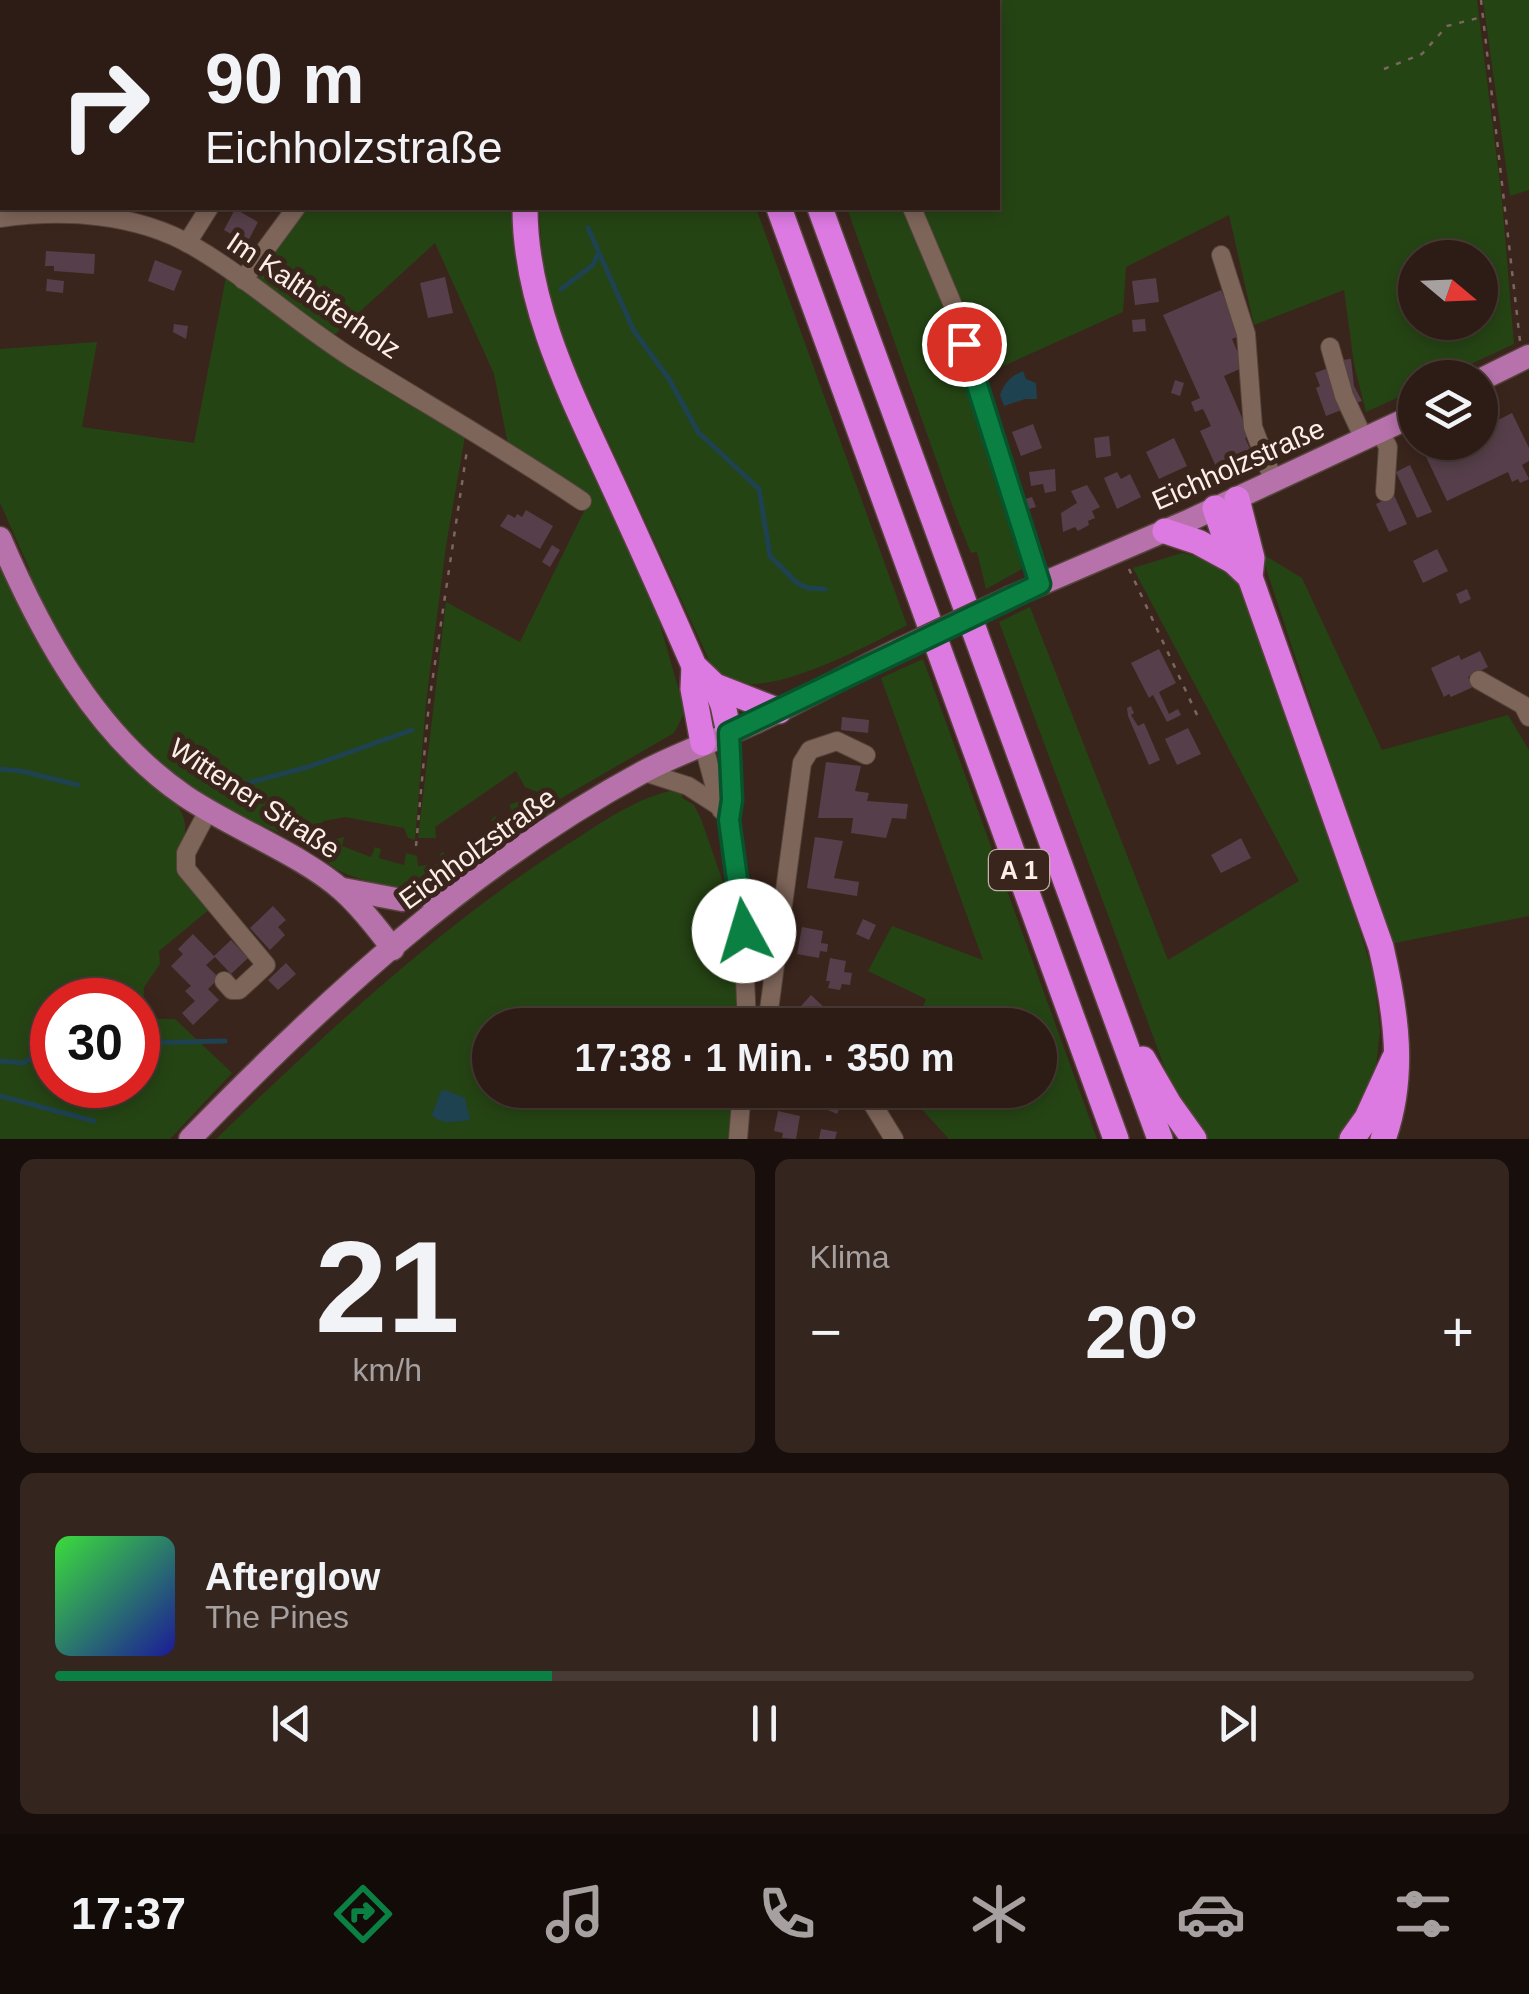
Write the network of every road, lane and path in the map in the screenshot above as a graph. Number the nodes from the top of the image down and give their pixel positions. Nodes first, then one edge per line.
1 (1480, 0) edge
2 (1484, 16) junction
3 (1384, 69) dead end
4 (208, 210) edge
5 (295, 210) edge
6 (525, 210) edge
7 (777, 210) edge
8 (821, 210) edge
9 (913, 210) edge
10 (114, 213) edge
11 (0, 218) edge
12 (186, 243) junction
13 (1221, 255) dead end
14 (244, 280) junction
15 (1330, 348) dead end
16 (1528, 360) edge
17 (1498, 372) edge
18 (1398, 423) edge
19 (472, 429) junction
20 (1372, 436) junction
21 (1274, 482) junction
22 (1385, 492) dead end
23 (582, 502) dead end
24 (1226, 503) junction
25 (1165, 531) junction
26 (0, 538) edge
27 (1120, 549) junction
28 (1242, 569) junction
29 (1040, 584) junction
30 (694, 666) junction
31 (1478, 680) dead end
32 (715, 686) junction
33 (780, 710) junction
34 (1198, 717) dead end
35 (1529, 718) edge
36 (729, 733) junction
37 (704, 743) junction
38 (866, 755) dead end
39 (644, 772) junction
40 (208, 811) junction
41 (724, 813) junction
42 (416, 846) dead end
43 (472, 884) junction
44 (342, 889) junction
45 (393, 948) junction
46 (224, 981) dead end
47 (745, 1008) edge
48 (769, 1008) edge
49 (1115, 1017) junction
50 (1396, 1055) junction
51 (741, 1108) edge
52 (875, 1108) edge
53 (190, 1139) edge
54 (738, 1139) edge
55 (894, 1139) edge
56 (1116, 1139) edge
57 (1160, 1139) edge
58 (1194, 1139) edge
59 (1352, 1139) edge
60 (1382, 1139) edge

1 - 2 path
2 - 3 path
2 - 16 path
4 - 12 street
5 - 14 street
6 - 30 highway
7 - 56 highway, A 1
8 - 49 highway, A 1
9 - 29 street
10 - 11 street, Im Kalthöferholz
10 - 12 street, Im Kalthöferholz
12 - 14 street, Im Kalthöferholz
13 - 21 street
14 - 19 street, Im Kalthöferholz
15 - 20 street
16 - 17 main road
18 - 20 main road, Eichholzstraße
19 - 23 street, Im Kalthöferholz
19 - 42 path
20 - 21 main road, Eichholzstraße
20 - 22 street
21 - 24 main road, Eichholzstraße
24 - 25 main road, Eichholzstraße
24 - 28 highway
25 - 27 main road, Eichholzstraße
25 - 28 highway
26 - 40 main road, Wittener Straße
27 - 29 main road, Eichholzstraße
27 - 34 path
28 - 50 highway
29 - 33 main road, Eichholzstraße, bridge
30 - 32 highway
30 - 37 highway
31 - 35 street
32 - 33 highway
32 - 36 highway
33 - 36 main road, Eichholzstraße
36 - 37 main road, Eichholzstraße
36 - 41 street
37 - 39 main road, Eichholzstraße
37 - 41 street
38 - 48 street
39 - 41 street
39 - 43 main road, Eichholzstraße
40 - 44 main road, Wittener Straße
40 - 46 street
41 - 47 street
43 - 44 main road
43 - 45 main road, Eichholzstraße
44 - 45 main road, Wittener Straße
45 - 53 main road, Eichholzstraße
49 - 57 highway, A 1
49 - 58 highway
50 - 59 highway
50 - 60 highway
51 - 54 street
52 - 55 street

